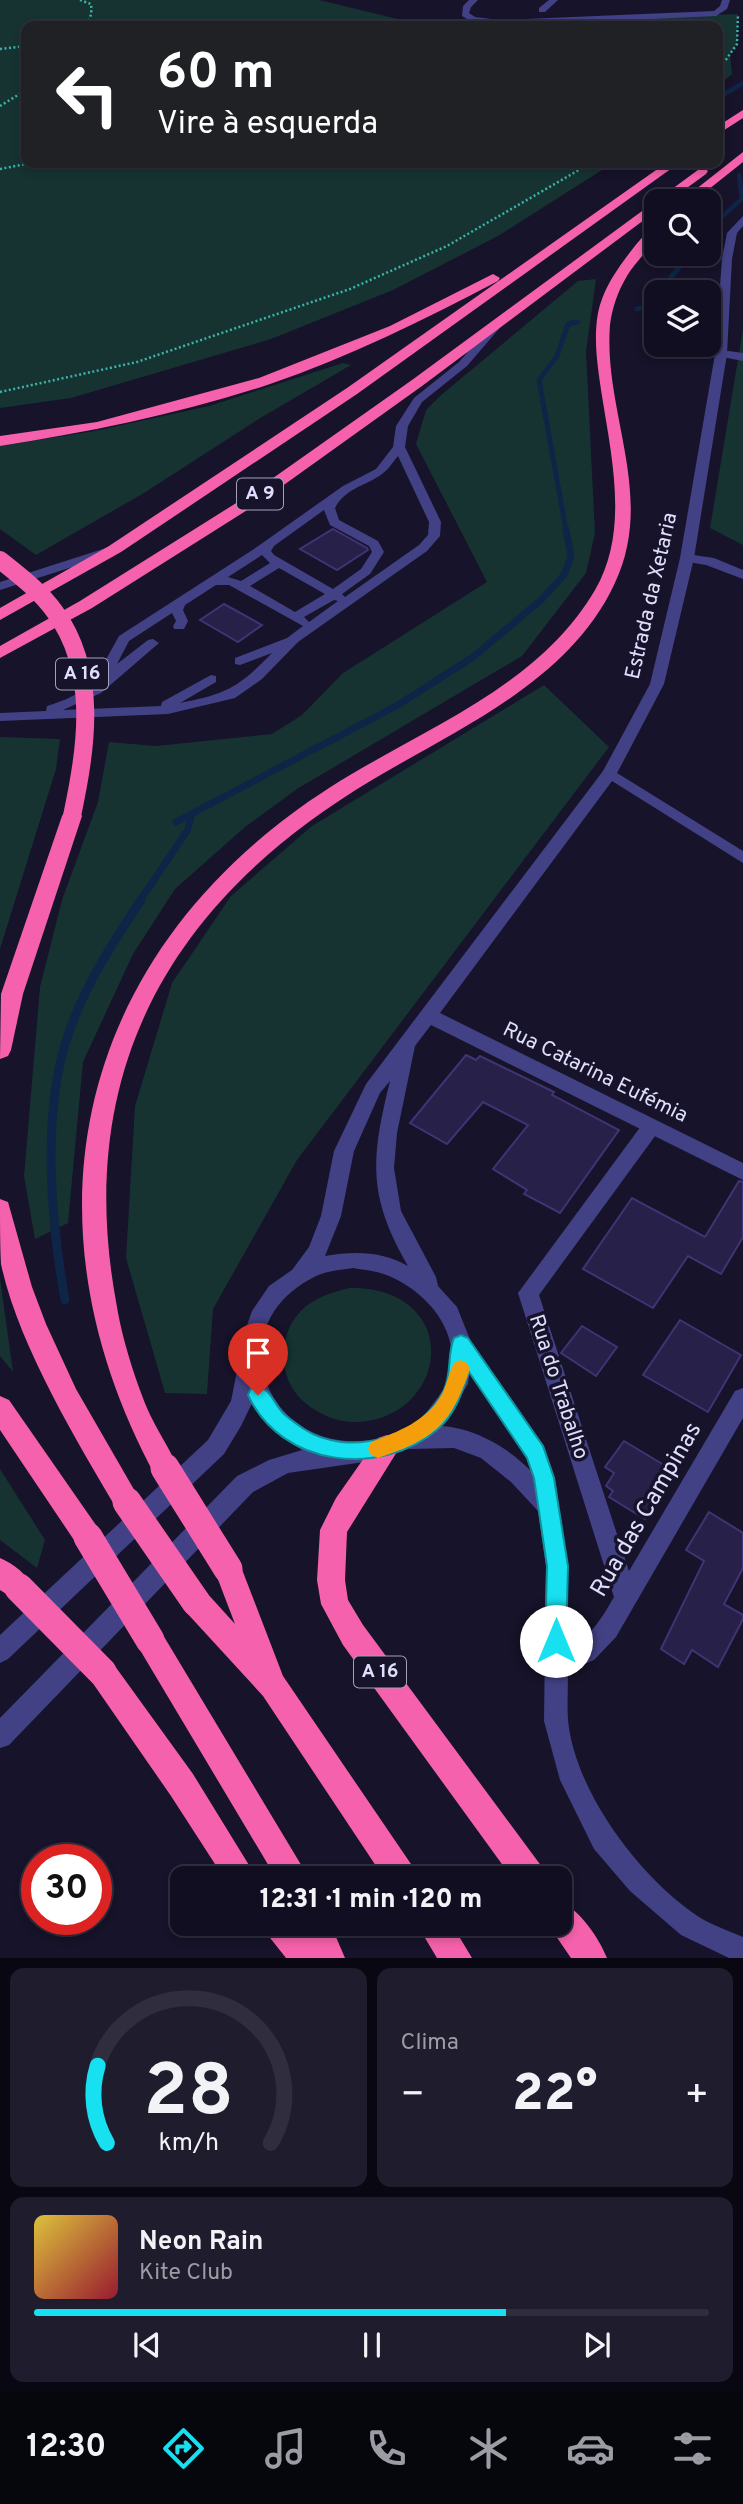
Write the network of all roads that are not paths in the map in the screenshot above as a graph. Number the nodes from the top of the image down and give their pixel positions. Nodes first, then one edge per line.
1 (474, 0) edge
2 (554, 0) edge
3 (726, 0) edge
4 (542, 9) dead end
5 (484, 21) edge
6 (617, 21) edge
7 (743, 113) edge
8 (723, 127) edge
9 (743, 142) edge
10 (743, 156) edge
11 (723, 157) edge
12 (666, 168) edge
13 (708, 168) edge
14 (679, 189) edge
15 (702, 189) edge
16 (644, 214) edge
17 (743, 219) edge
18 (644, 244) edge
19 (548, 251) junction
20 (507, 315) junction
21 (721, 354) joint
22 (720, 357) edge
23 (743, 357) edge
24 (0, 441) edge
25 (399, 447) junction
26 (334, 498) junction
27 (270, 543) junction
28 (115, 549) junction
29 (687, 558) junction
30 (0, 560) edge
31 (279, 563) junction
32 (743, 575) edge
33 (212, 582) junction
34 (0, 586) edge
35 (242, 586) junction
36 (333, 593) junction
37 (179, 603) junction
38 (339, 608) junction
39 (0, 615) edge
40 (295, 617) junction
41 (319, 621) junction
42 (179, 626) dead end
43 (293, 639) junction
44 (153, 643) dead end
45 (0, 653) edge
46 (240, 661) dead end
47 (211, 679) dead end
48 (96, 690) junction
49 (148, 711) junction
50 (0, 717) edge
51 (15, 717) junction
52 (609, 773) junction
53 (743, 858) edge
54 (427, 1015) junction
55 (410, 1037) junction
56 (0, 1050) edge
57 (651, 1126) junction
58 (743, 1172) edge
59 (0, 1209) edge
60 (299, 1275) junction
61 (433, 1289) junction
62 (461, 1344) junction
63 (250, 1366) junction
64 (743, 1398) edge
65 (0, 1408) edge
66 (387, 1446) junction
67 (548, 1506) junction
68 (9, 1580) edge
69 (626, 1598) junction
70 (0, 1651) edge
71 (556, 1664) junction
72 (273, 1686) junction
73 (0, 1736) edge
74 (234, 1866) edge
75 (287, 1866) edge
76 (394, 1866) edge
77 (522, 1866) edge
78 (572, 1933) edge
79 (288, 1936) edge
80 (320, 1936) edge
81 (441, 1936) edge
82 (743, 1951) edge
83 (306, 1958) edge
84 (329, 1958) edge
85 (456, 1958) edge
86 (591, 1958) edge

1 - 5 street
2 - 4 street
3 - 6 street
7 - 8 highway
9 - 11 highway
10 - 15 highway
12 - 19 highway, A 9
13 - 14 highway
16 - 20 highway, A 9
17 - 21 street, Estrada da Xetaria
18 - 72 highway, bridge
19 - 24 highway
19 - 28 highway, A 9
20 - 25 lane
20 - 45 highway, A 9
21 - 23 street
22 - 29 street, Estrada da Xetaria
25 - 26 lane
25 - 38 lane
26 - 27 lane
26 - 36 lane
27 - 31 lane
27 - 33 lane
28 - 34 lane
28 - 39 highway, A 9
29 - 32 street
29 - 52 street, Estrada da Xetaria
30 - 56 highway, A 16, bridge
31 - 35 lane
31 - 36 lane
33 - 35 lane
33 - 37 lane
35 - 40 lane
36 - 38 lane
36 - 40 lane
37 - 42 lane
37 - 48 lane
38 - 41 lane
40 - 41 lane
41 - 43 lane
43 - 46 lane
43 - 49 lane
44 - 48 lane
47 - 49 lane
48 - 51 lane
49 - 51 lane
50 - 51 lane
52 - 53 lane
52 - 54 street, Estrada da Xetaria
54 - 55 street, Estrada da Xetaria
54 - 57 street, Rua Catarina Eufémia
55 - 60 street, Estrada da Xetaria
55 - 61 street, Estrada da Xetaria
57 - 58 street, Rua Catarina Eufémia
57 - 69 street, Rua do Trabalho
59 - 72 highway, bridge
60 - 61 street
60 - 63 street
61 - 62 street
62 - 66 street
62 - 67 street
63 - 66 street
63 - 70 street
64 - 69 street, Rua das Campinas
65 - 75 highway, bridge
66 - 67 street
66 - 73 street
66 - 77 highway, A 16
67 - 71 street
68 - 74 highway, bridge
69 - 71 street, Rua das Campinas
71 - 82 street
72 - 76 highway
78 - 86 highway
79 - 83 highway
80 - 84 highway
81 - 85 highway

